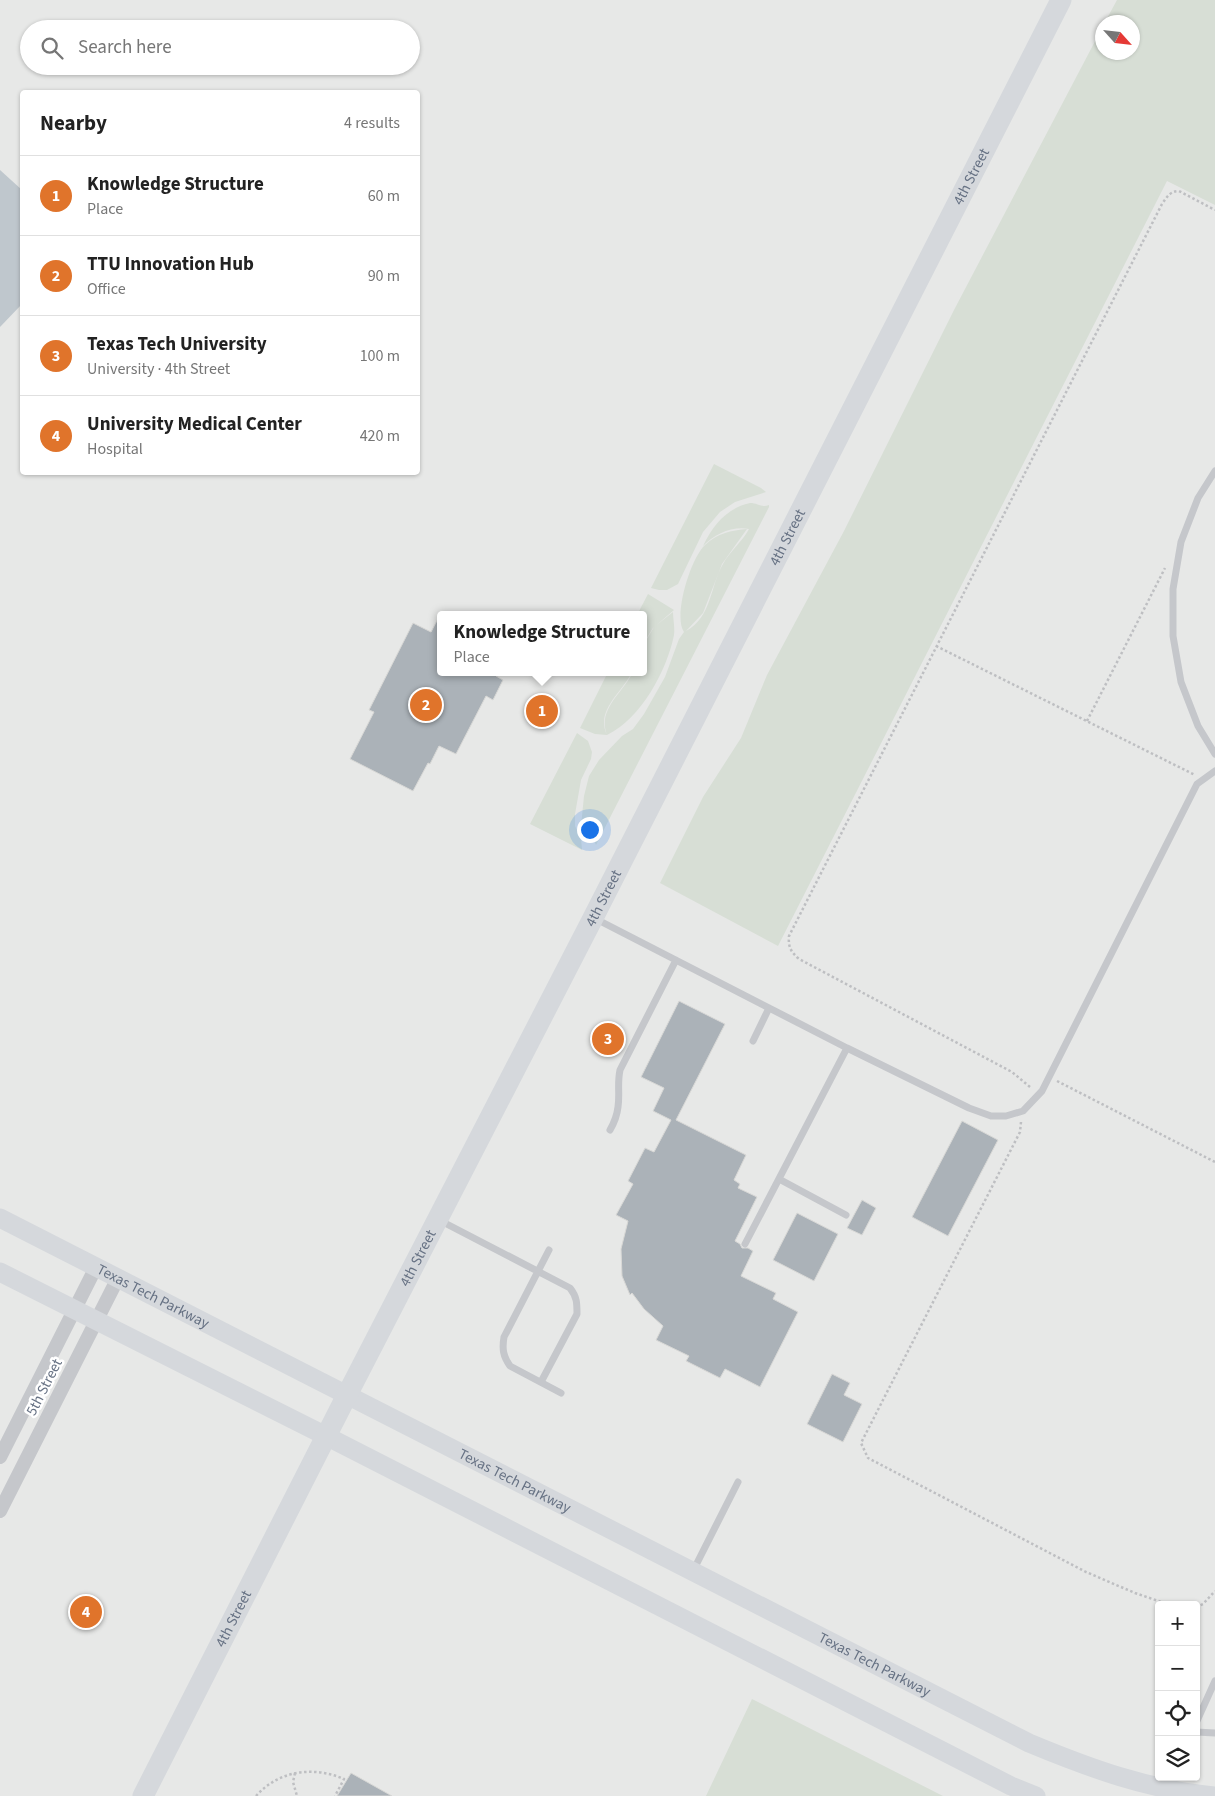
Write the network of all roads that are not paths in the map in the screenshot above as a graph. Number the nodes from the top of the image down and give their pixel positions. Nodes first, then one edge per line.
1 (1061, 0) edge
2 (1215, 471) edge
3 (1215, 754) edge
4 (1215, 771) edge
5 (593, 918) junction
6 (676, 960) junction
7 (769, 1008) junction
8 (753, 1041) dead end
9 (847, 1048) junction
10 (610, 1130) dead end
11 (779, 1179) junction
12 (846, 1215) dead end
13 (0, 1218) edge
14 (438, 1220) junction
15 (745, 1244) dead end
16 (549, 1250) dead end
17 (96, 1267) junction
18 (538, 1271) junction
19 (0, 1272) edge
20 (118, 1278) junction
21 (74, 1309) junction
22 (96, 1320) junction
23 (541, 1382) junction
24 (561, 1393) dead end
25 (347, 1395) junction
26 (326, 1436) junction
27 (0, 1457) edge
28 (738, 1482) dead end
29 (0, 1511) edge
30 (693, 1572) junction
31 (1215, 1681) edge
32 (1200, 1715) edge
33 (1200, 1732) edge
34 (1215, 1733) edge
35 (143, 1796) edge
36 (1036, 1796) edge
37 (1215, 1796) edge

1 - 5 main road, 4th Street
2 - 3 lane
4 - 9 lane
5 - 6 lane
5 - 14 main road, 4th Street
6 - 7 lane
6 - 10 lane
7 - 8 lane
7 - 9 lane
9 - 11 lane
11 - 12 lane
11 - 15 lane
13 - 17 main road, Texas Tech Parkway
14 - 18 lane
14 - 25 main road, 4th Street
16 - 18 lane
17 - 20 main road, Texas Tech Parkway
17 - 21 street, 5th Street
18 - 23 lane
18 - 23 lane
19 - 21 main road
20 - 22 street, 5th Street
20 - 25 main road, Texas Tech Parkway
21 - 22 main road
21 - 27 street, 5th Street
22 - 26 main road
22 - 29 street, 5th Street
23 - 24 lane
25 - 26 main road, 4th Street
25 - 30 main road, Texas Tech Parkway
26 - 35 main road, 4th Street
26 - 36 main road
28 - 30 lane
30 - 37 main road, Texas Tech Parkway
31 - 32 lane
33 - 34 lane

